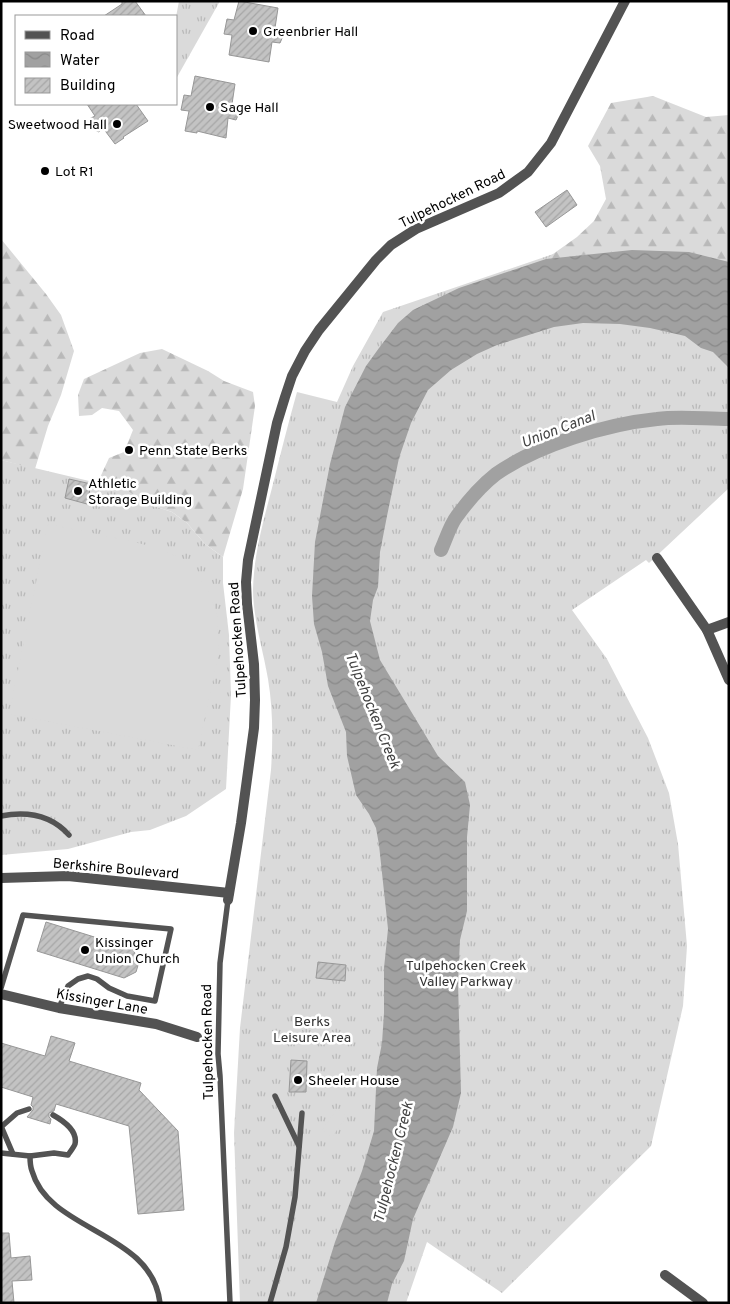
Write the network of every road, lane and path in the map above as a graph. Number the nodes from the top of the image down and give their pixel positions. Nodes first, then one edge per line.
1 (625, 1) edge
2 (657, 558) dead end
3 (729, 622) edge
4 (707, 630) junction
5 (729, 680) edge
6 (1, 816) edge
7 (69, 835) dead end
8 (1, 878) edge
9 (228, 897) junction
10 (1, 988) edge
11 (1, 994) edge
12 (59, 1008) junction
13 (197, 1037) dead end
14 (275, 1096) dead end
15 (30, 1109) dead end
16 (302, 1113) dead end
17 (53, 1115) dead end
18 (1, 1126) edge
19 (300, 1148) junction
20 (1, 1154) edge
21 (13, 1154) junction
22 (30, 1156) junction
23 (666, 1275) dead end
24 (160, 1303) edge
25 (230, 1303) edge
26 (270, 1303) edge
27 (703, 1303) edge

1 - 9 street, Tulpehocken Road
2 - 4 street
3 - 4 street
4 - 5 street
6 - 7 lane
8 - 9 street, Berkshire Boulevard
9 - 25 lane, Tulpehocken Road
10 - 12 lane
11 - 12 street, Kissinger Lane
12 - 13 street, Kissinger Lane
14 - 19 lane
15 - 18 lane
16 - 19 lane
17 - 22 lane
18 - 21 lane
19 - 26 lane
20 - 21 lane
21 - 22 lane
22 - 24 lane
23 - 27 street

